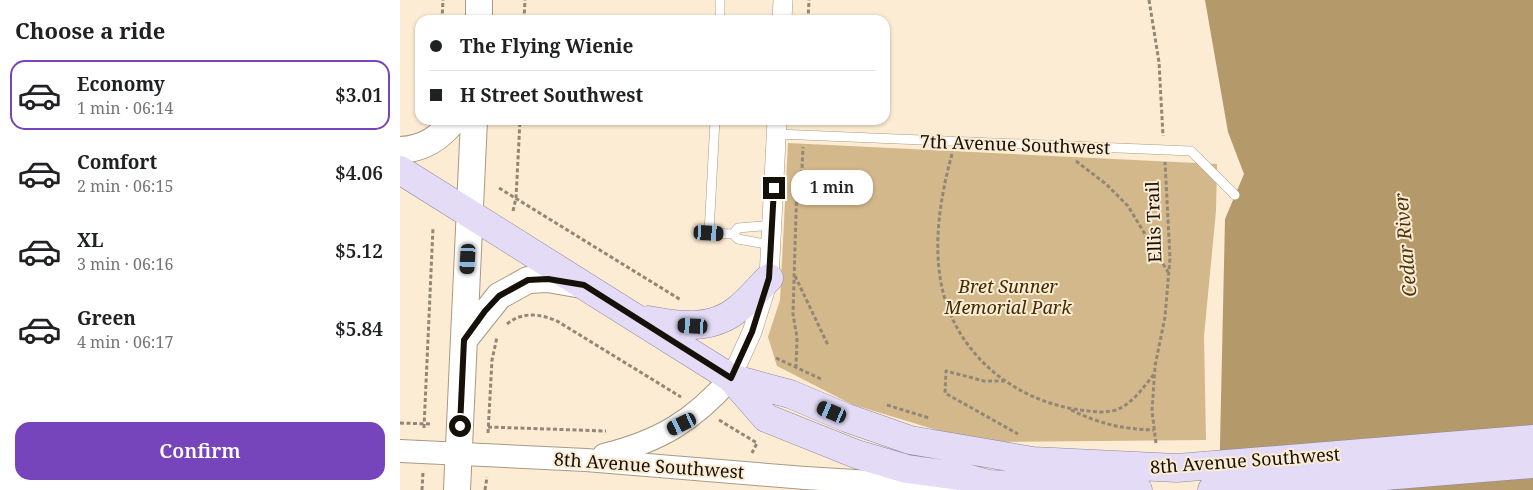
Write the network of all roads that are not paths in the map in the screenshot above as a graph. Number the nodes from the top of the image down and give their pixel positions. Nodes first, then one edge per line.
1 (480, 0) edge
2 (720, 0) edge
3 (783, 0) edge
4 (479, 15) edge
5 (720, 15) edge
6 (782, 15) edge
7 (450, 125) edge
8 (474, 125) edge
9 (715, 125) edge
10 (777, 127) edge
11 (400, 150) edge
12 (400, 170) edge
13 (1235, 195) dead end
14 (470, 213) junction
15 (772, 225) junction
16 (733, 234) junction
17 (771, 245) junction
18 (782, 277) junction
19 (584, 285) junction
20 (636, 318) junction
21 (464, 340) junction
22 (731, 378) junction
23 (1533, 439) edge
24 (400, 451) edge
25 (459, 453) junction
26 (586, 460) junction
27 (1429, 460) junction
28 (1533, 464) edge
29 (1033, 470) edge
30 (1105, 478) edge
31 (988, 484) junction
32 (458, 490) edge
33 (1138, 490) edge
34 (1212, 490) edge

1 - 4 main road
2 - 5 lane
3 - 6 street
7 - 11 main road
8 - 14 main road
9 - 16 lane
10 - 13 lane, 7th Avenue Southwest
10 - 15 street
12 - 14 main road
14 - 19 main road
14 - 21 main road
15 - 16 lane
15 - 17 street
16 - 17 lane
17 - 18 street
18 - 20 main road
18 - 22 street
19 - 20 main road
19 - 21 main road
20 - 22 main road
21 - 25 main road
22 - 26 street
22 - 29 main road
22 - 31 main road, 8th Avenue Southwest
23 - 27 main road
24 - 25 street, 8th Avenue Southwest
25 - 26 street, 8th Avenue Southwest
25 - 32 main road
26 - 31 street, 8th Avenue Southwest
27 - 28 main road
27 - 30 main road, 8th Avenue Southwest
27 - 34 main road, 8th Avenue Southwest
29 - 30 main road, 8th Avenue Southwest
29 - 31 main road, 8th Avenue Southwest
30 - 33 main road, 8th Avenue Southwest

